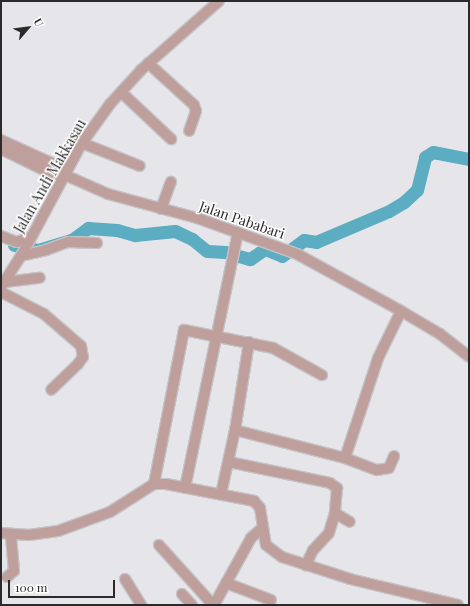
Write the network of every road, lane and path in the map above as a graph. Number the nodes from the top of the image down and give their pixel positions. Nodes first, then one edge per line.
1 (219, 1) edge
2 (148, 63) junction
3 (121, 92) junction
4 (189, 131) dead end
5 (171, 139) dead end
6 (1, 140) edge
7 (82, 143) junction
8 (1, 149) edge
9 (140, 166) dead end
10 (65, 175) junction
11 (171, 182) dead end
12 (161, 209) junction
13 (238, 232) junction
14 (1, 236) edge
15 (97, 244) dead end
16 (26, 247) junction
17 (40, 278) dead end
18 (3, 284) edge
19 (1, 292) edge
20 (401, 311) junction
21 (216, 335) junction
22 (249, 342) junction
23 (469, 357) edge
24 (322, 376) dead end
25 (51, 390) dead end
26 (235, 430) junction
27 (394, 456) dead end
28 (345, 458) junction
29 (229, 462) junction
30 (154, 484) junction
31 (185, 488) junction
32 (221, 494) junction
33 (335, 513) junction
34 (350, 522) dead end
35 (262, 528) junction
36 (6, 534) edge
37 (159, 545) dead end
38 (306, 565) junction
39 (7, 577) dead end
40 (125, 579) dead end
41 (226, 583) junction
42 (182, 594) dead end
43 (271, 600) dead end
44 (141, 605) edge
45 (192, 605) edge
46 (214, 605) edge
47 (458, 605) edge

1 - 2 street, Jalan Andi Makkasau
2 - 3 street, Jalan Andi Makkasau
2 - 4 street
3 - 5 street
3 - 7 street, Jalan Andi Makkasau
6 - 10 street
7 - 9 street
7 - 10 street, Jalan Andi Makkasau
8 - 10 street
10 - 12 street, Jalan Pababari
10 - 16 street, Jalan Andi Makkasau
11 - 12 street
12 - 13 street, Jalan Pababari
13 - 20 street, Jalan Pababari
13 - 21 street
14 - 16 street
15 - 16 street
16 - 18 street, Jalan Andi Makkasau
17 - 18 street
19 - 25 street
20 - 23 street, Jalan Pababari
20 - 28 street
21 - 22 street
21 - 30 street
21 - 31 street
22 - 24 street
22 - 26 street
26 - 28 street
26 - 29 street
27 - 28 street
29 - 32 street
29 - 33 street
30 - 31 street
30 - 36 street
31 - 32 street
32 - 35 street
33 - 34 street
33 - 38 street
35 - 38 street
35 - 41 street
36 - 39 street
37 - 46 street
38 - 47 street
40 - 44 street
41 - 43 street
41 - 46 street
42 - 45 street

